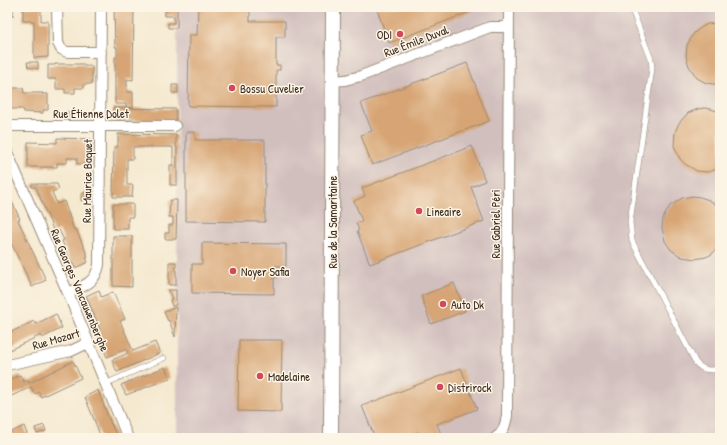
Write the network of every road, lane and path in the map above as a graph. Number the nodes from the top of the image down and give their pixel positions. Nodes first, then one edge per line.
1 (57, 7) edge
2 (101, 7) edge
3 (333, 7) edge
4 (509, 7) edge
5 (631, 7) edge
6 (509, 27) junction
7 (101, 52) junction
8 (332, 81) junction
9 (7, 126) edge
10 (101, 126) junction
11 (175, 126) dead end
12 (7, 152) edge
13 (68, 293) junction
14 (88, 343) junction
15 (164, 358) dead end
16 (7, 365) edge
17 (720, 368) edge
18 (105, 384) junction
19 (128, 438) edge
20 (331, 438) edge
21 (495, 438) edge

1 - 7 street
2 - 7 street, Rue Maurice Baquet
3 - 8 street, Rue de la Samaritaine
4 - 6 street, Rue Gabriel Péri
5 - 17 lane
6 - 8 street, Rue Émile Duval
6 - 21 street, Rue Gabriel Péri
7 - 10 street, Rue Maurice Baquet
8 - 20 street, Rue de la Samaritaine
9 - 10 street, Rue Étienne Dolet
10 - 11 street, Rue Étienne Dolet
10 - 13 street, Rue Maurice Baquet
12 - 13 street, Rue Georges Vancauwenberghe
13 - 14 street, Rue Georges Vancauwenberghe
14 - 16 street, Rue Mozart
14 - 18 street, Rue Georges Vancauwenberghe
15 - 18 lane
18 - 19 street, Rue Georges Vancauwenberghe

